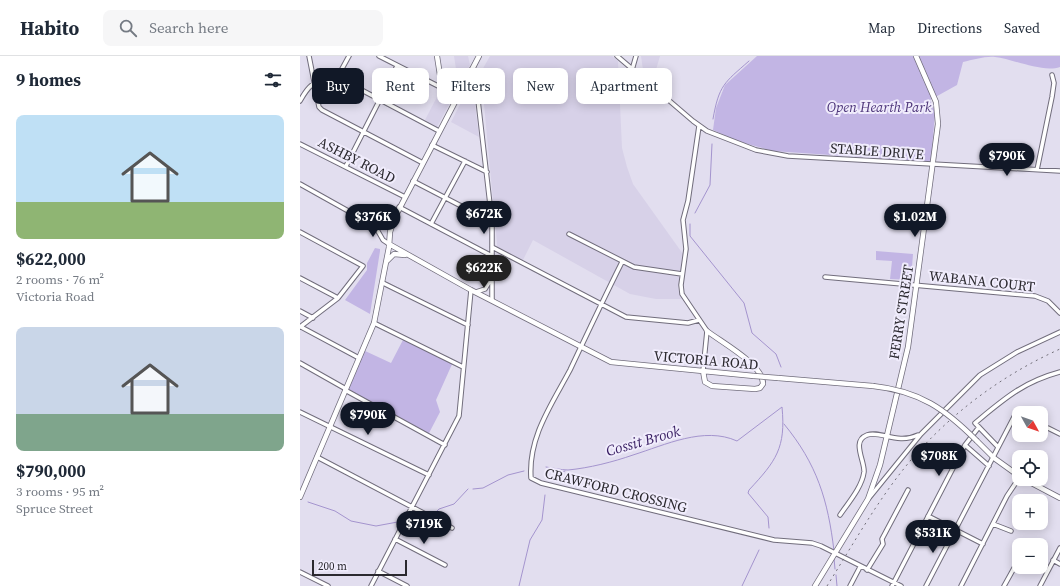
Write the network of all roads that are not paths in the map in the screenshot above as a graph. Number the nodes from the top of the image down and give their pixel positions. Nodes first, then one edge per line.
1 (309, 56) edge
2 (349, 56) edge
3 (379, 56) edge
4 (436, 56) edge
5 (479, 56) edge
6 (617, 56) edge
7 (636, 56) edge
8 (916, 56) edge
9 (397, 66) joint
10 (342, 68) edge
11 (438, 68) edge
12 (473, 68) edge
13 (630, 68) edge
14 (633, 68) edge
15 (312, 72) edge
16 (1052, 75) dead end
17 (312, 86) edge
18 (437, 86) edge
19 (300, 101) edge
20 (672, 103) edge
21 (318, 104) edge
22 (378, 104) edge
23 (388, 104) edge
24 (454, 104) edge
25 (478, 104) edge
26 (699, 126) junction
27 (439, 131) junction
28 (364, 133) junction
29 (300, 144) edge
30 (432, 145) junction
31 (465, 161) junction
32 (423, 163) junction
33 (934, 165) junction
34 (346, 166) junction
35 (1037, 170) junction
36 (1060, 171) edge
37 (487, 172) junction
38 (413, 181) junction
39 (300, 184) edge
40 (404, 197) junction
41 (445, 198) junction
42 (399, 207) junction
43 (394, 219) junction
44 (366, 220) junction
45 (492, 222) junction
46 (431, 224) junction
47 (300, 232) edge
48 (569, 234) dead end
49 (389, 244) junction
50 (492, 247) junction
51 (410, 256) junction
52 (492, 256) junction
53 (386, 262) junction
54 (622, 262) junction
55 (682, 274) junction
56 (825, 277) dead end
57 (300, 278) edge
58 (492, 278) junction
59 (383, 283) junction
60 (917, 286) junction
61 (471, 290) junction
62 (476, 292) junction
63 (338, 298) junction
64 (492, 300) junction
65 (601, 305) junction
66 (300, 311) edge
67 (1060, 313) edge
68 (312, 318) junction
69 (699, 320) junction
70 (374, 323) junction
71 (468, 325) junction
72 (301, 327) edge
73 (707, 331) junction
74 (1060, 332) edge
75 (581, 347) junction
76 (359, 358) junction
77 (300, 363) edge
78 (464, 367) junction
79 (703, 370) junction
80 (1060, 372) edge
81 (346, 390) junction
82 (300, 412) edge
83 (1012, 421) edge
84 (330, 426) junction
85 (979, 428) junction
86 (1048, 428) dead end
87 (921, 434) junction
88 (1060, 434) edge
89 (887, 437) junction
90 (445, 445) junction
91 (965, 445) junction
92 (998, 447) junction
93 (317, 457) junction
94 (994, 458) junction
95 (989, 466) junction
96 (1012, 472) edge
97 (429, 475) junction
98 (1013, 486) edge
99 (1037, 486) edge
100 (908, 490) dead end
101 (300, 497) edge
102 (1060, 498) edge
103 (868, 499) junction
104 (412, 507) junction
105 (840, 515) dead end
106 (928, 516) junction
107 (993, 524) junction
108 (452, 528) dead end
109 (956, 531) junction
110 (1011, 531) dead end
111 (395, 539) junction
112 (983, 544) junction
113 (1060, 548) edge
114 (835, 553) junction
115 (1054, 560) junction
116 (445, 564) dead end
117 (1060, 564) edge
118 (860, 567) junction
119 (867, 570) junction
120 (300, 572) edge
121 (378, 572) junction
122 (1012, 572) edge
123 (892, 585) edge
124 (328, 586) edge
125 (371, 586) edge
126 (407, 586) edge
127 (815, 586) edge
128 (850, 586) edge
129 (901, 586) edge
130 (926, 586) edge
131 (962, 586) edge
132 (1004, 586) edge
133 (1040, 586) edge

1 - 15 street
2 - 10 street
3 - 9 street
4 - 11 main road
5 - 12 main road
6 - 13 street, STABLE DRIVE
7 - 14 street
8 - 33 main road, FERRY STREET
9 - 18 street
16 - 35 street
17 - 19 street
20 - 26 street, STABLE DRIVE
21 - 28 street
22 - 28 street
23 - 27 street
24 - 27 main road
25 - 37 street
26 - 33 street, STABLE DRIVE
26 - 55 street
27 - 30 main road
28 - 32 street
28 - 34 street
29 - 34 street, ASHBY ROAD
30 - 31 street
30 - 32 main road
31 - 37 street
31 - 41 street
32 - 38 main road
33 - 35 street, STABLE DRIVE
33 - 60 main road, FERRY STREET
34 - 40 street, ASHBY ROAD
35 - 36 street, STABLE DRIVE
37 - 45 street
38 - 40 main road
38 - 41 street
39 - 44 street
40 - 42 main road
41 - 45 street
41 - 46 street
42 - 43 main road
42 - 46 street
43 - 44 main road
43 - 49 main road
44 - 49 street
45 - 50 street
46 - 52 street
47 - 63 street
48 - 54 street
49 - 51 main road, VICTORIA ROAD
49 - 53 main road
50 - 52 street
50 - 65 street
51 - 53 main road
51 - 61 main road, VICTORIA ROAD
52 - 58 street
53 - 59 main road
54 - 55 street
54 - 65 street
55 - 69 street
56 - 60 street, WABANA COURT
57 - 63 street
58 - 62 street
58 - 64 street
59 - 70 main road
59 - 71 street
60 - 67 street, WABANA COURT
60 - 89 main road, FERRY STREET
61 - 62 main road, VICTORIA ROAD
61 - 71 street
62 - 64 main road, VICTORIA ROAD
63 - 68 street
64 - 75 main road, VICTORIA ROAD
65 - 69 street
65 - 75 street
66 - 68 street
68 - 72 street
69 - 73 street
70 - 76 main road
70 - 78 street
71 - 78 street
72 - 76 street
73 - 79 street
73 - 79 main road
74 - 87 street
75 - 79 main road, VICTORIA ROAD
75 - 114 street, CRAWFORD CROSSING
76 - 81 main road
77 - 81 street
78 - 90 street
79 - 94 main road, VICTORIA ROAD, bridge
80 - 85 street
81 - 84 main road
81 - 90 street
82 - 84 street
83 - 92 street
84 - 93 main road
84 - 97 street
85 - 91 street
85 - 92 street
86 - 88 street
87 - 89 street
87 - 103 street
89 - 103 main road, FERRY STREET
89 - 105 street
90 - 97 street
91 - 95 street
91 - 106 street
92 - 94 street
93 - 101 main road
93 - 104 street
94 - 95 street
94 - 96 main road, VICTORIA ROAD
95 - 109 street
97 - 104 street
98 - 107 street
99 - 102 main road
100 - 119 street
103 - 114 main road, FERRY STREET
104 - 108 street
104 - 111 street
106 - 109 street
106 - 123 street
107 - 110 street
107 - 112 street
109 - 112 street
109 - 130 street
111 - 116 street
111 - 121 street
112 - 131 street
113 - 115 street
114 - 118 street
114 - 127 main road, FERRY STREET
115 - 117 street
115 - 133 street
118 - 119 street
118 - 128 street
119 - 123 street
120 - 124 street
121 - 125 street
121 - 126 street
122 - 132 street
123 - 129 street

